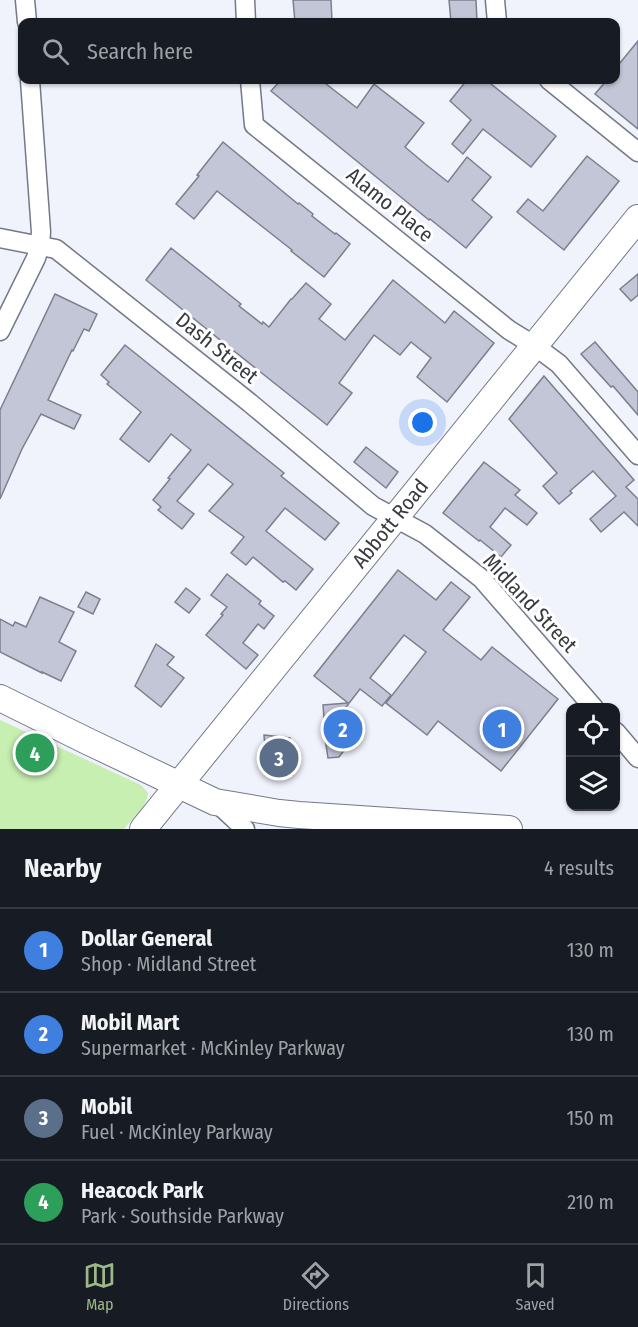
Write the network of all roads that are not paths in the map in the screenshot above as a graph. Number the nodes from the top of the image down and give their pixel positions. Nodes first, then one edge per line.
1 (25, 0) edge
2 (244, 0) edge
3 (495, 0) edge
4 (27, 18) edge
5 (246, 18) edge
6 (497, 18) edge
7 (30, 84) edge
8 (250, 84) edge
9 (554, 84) edge
10 (638, 152) edge
11 (638, 218) edge
12 (0, 238) edge
13 (40, 245) junction
14 (0, 331) edge
15 (535, 346) junction
16 (638, 455) edge
17 (395, 518) junction
18 (0, 698) edge
19 (590, 703) edge
20 (620, 738) edge
21 (638, 758) edge
22 (179, 785) junction
23 (215, 802) junction
24 (143, 829) edge
25 (245, 829) edge
26 (509, 829) edge

1 - 4 street
2 - 5 street
3 - 6 street
7 - 13 street
8 - 15 street, Alamo Place
9 - 10 street
11 - 15 street, Abbott Road
12 - 13 street, Dash Street
13 - 14 street
13 - 17 street, Dash Street
15 - 16 street, Alamo Place
15 - 17 street, Abbott Road
17 - 19 street, Midland Street
17 - 22 street, Abbott Road
18 - 22 street
20 - 21 street
22 - 23 street
22 - 24 street, Abbott Road
23 - 25 street
23 - 26 street

